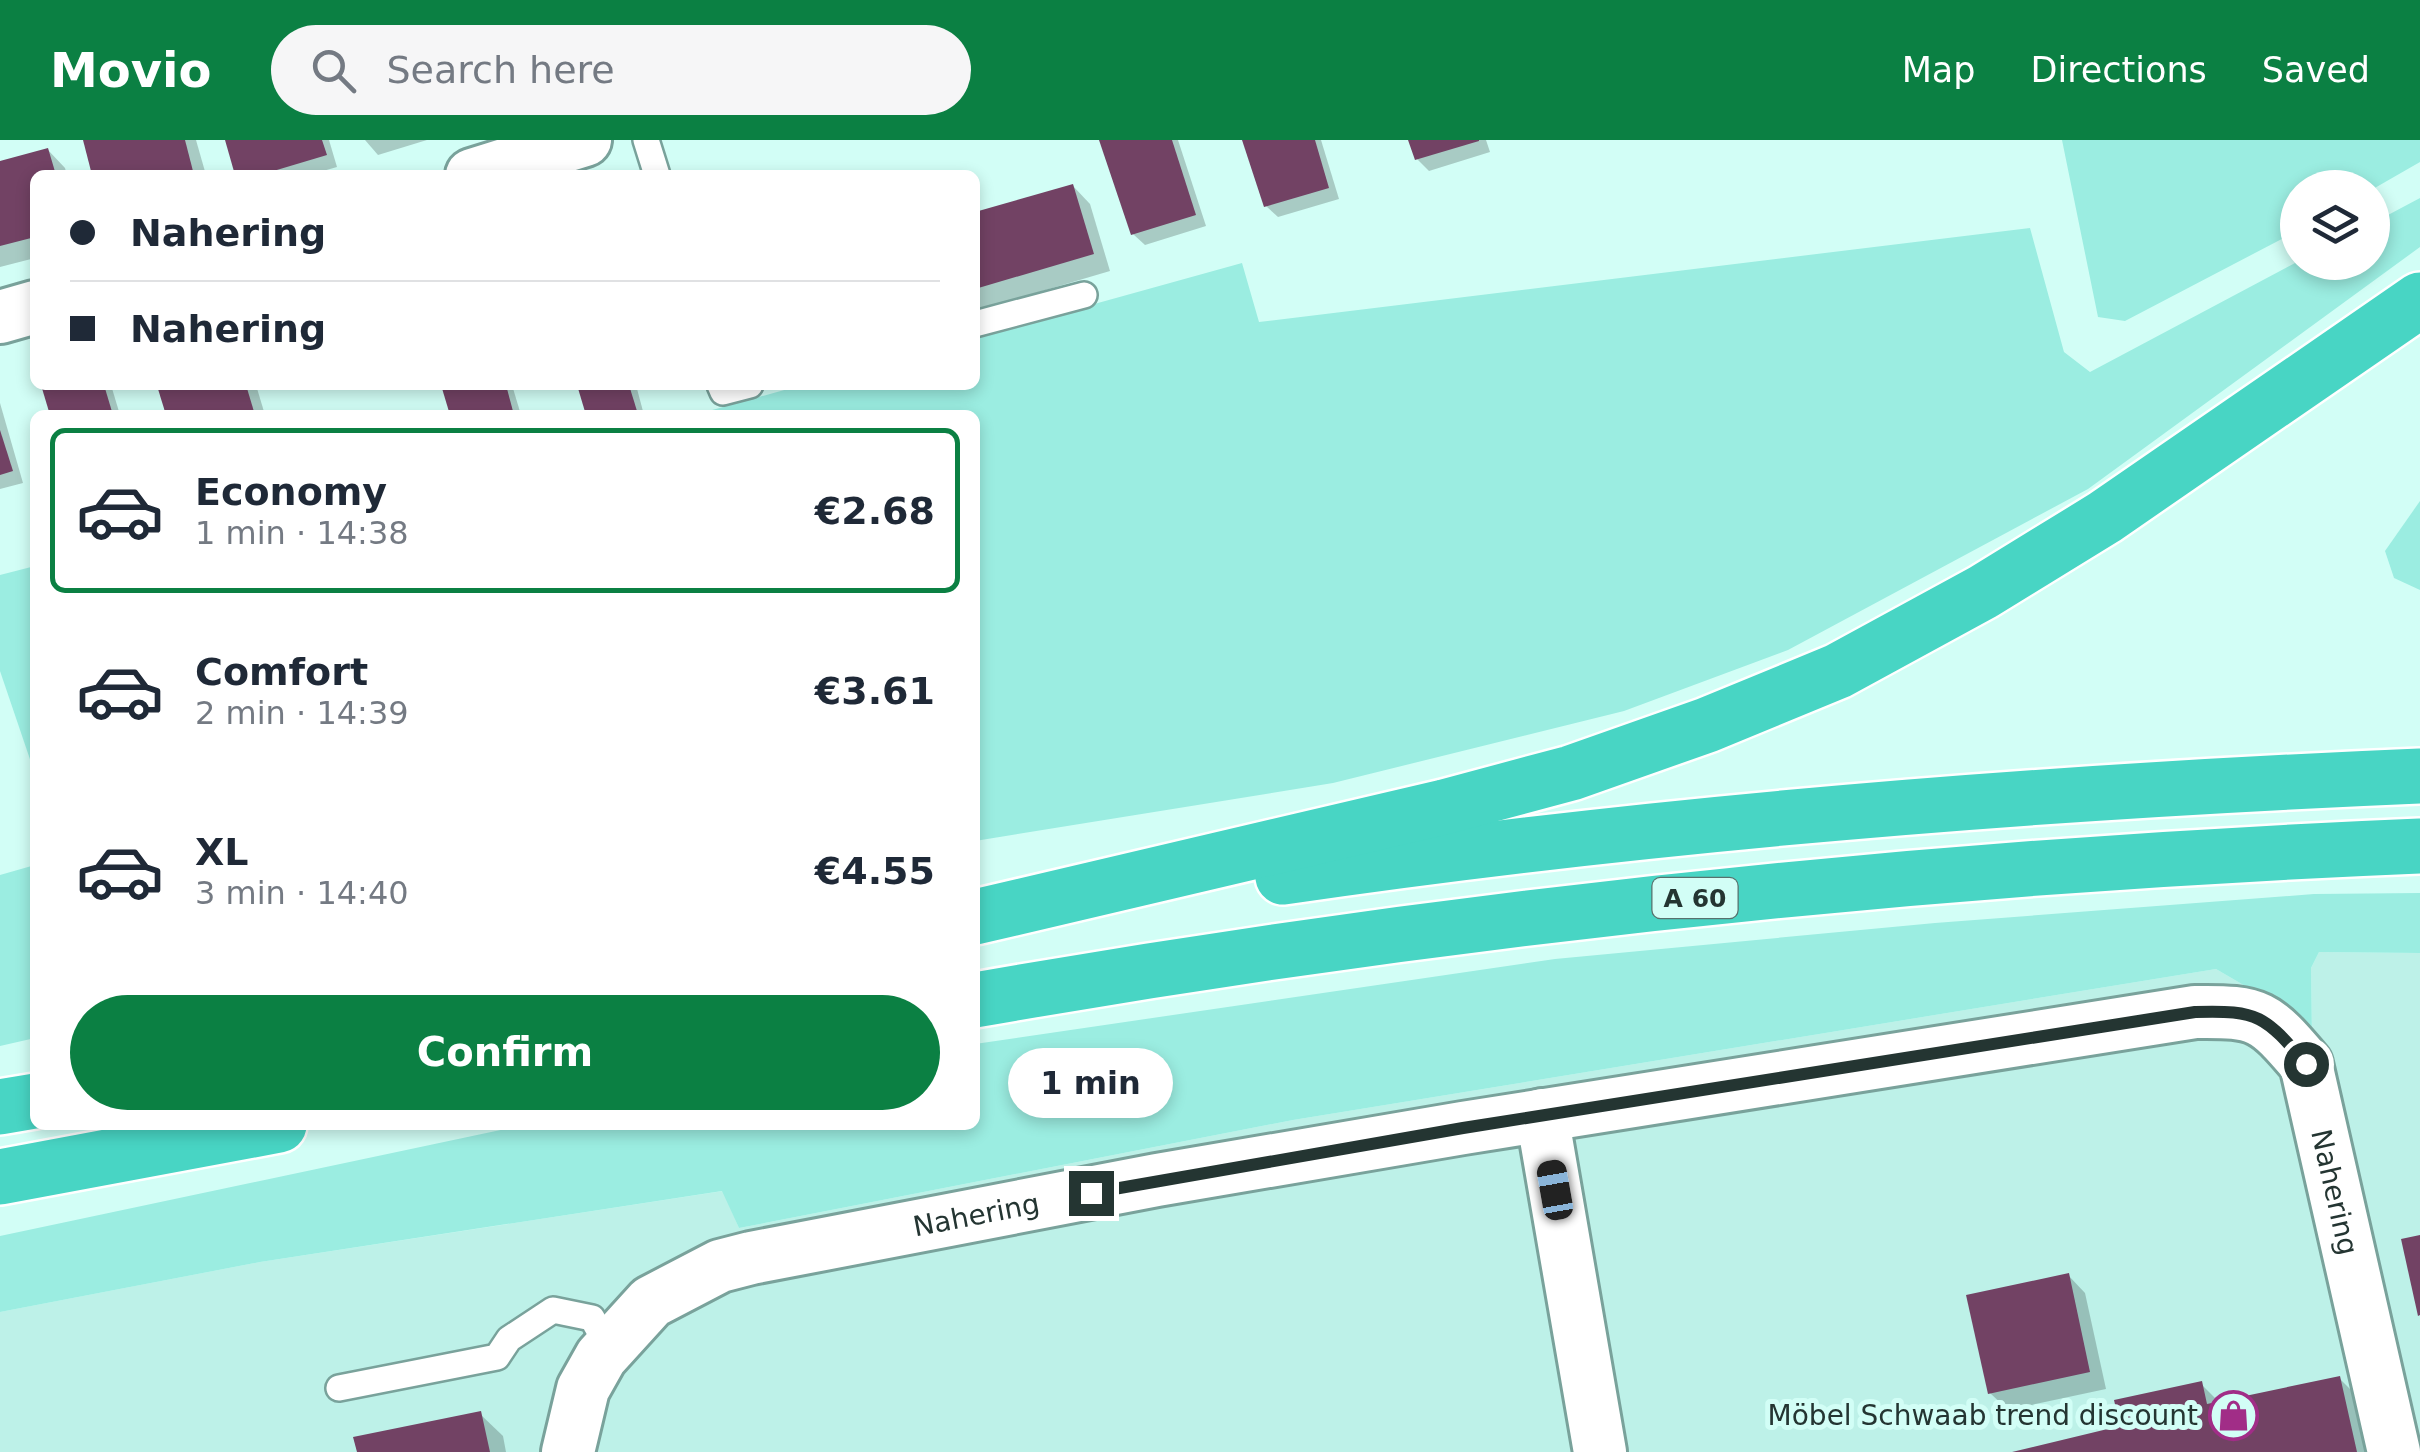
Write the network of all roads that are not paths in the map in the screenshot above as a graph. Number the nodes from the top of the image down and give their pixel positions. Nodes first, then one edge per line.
1 (585, 140) edge
2 (646, 140) edge
3 (488, 170) edge
4 (655, 170) edge
5 (1084, 295) dead end
6 (2420, 300) edge
7 (30, 308) edge
8 (0, 317) edge
9 (980, 323) edge
10 (2420, 776) edge
11 (2420, 846) edge
12 (980, 920) edge
13 (980, 920) edge
14 (980, 999) edge
15 (30, 1102) edge
16 (0, 1107) edge
17 (1542, 1115) junction
18 (253, 1130) edge
19 (0, 1177) edge
20 (610, 1348) junction
21 (339, 1388) dead end
22 (568, 1452) edge
23 (1600, 1452) edge
24 (2394, 1452) edge

1 - 3 street
2 - 4 lane
5 - 9 lane
6 - 12 highway
7 - 8 street
10 - 13 highway
11 - 14 highway, A 60
15 - 16 highway
17 - 20 street, Nahering
17 - 23 street
17 - 24 street, Nahering
18 - 19 highway
20 - 21 lane
20 - 22 street, Nahering

